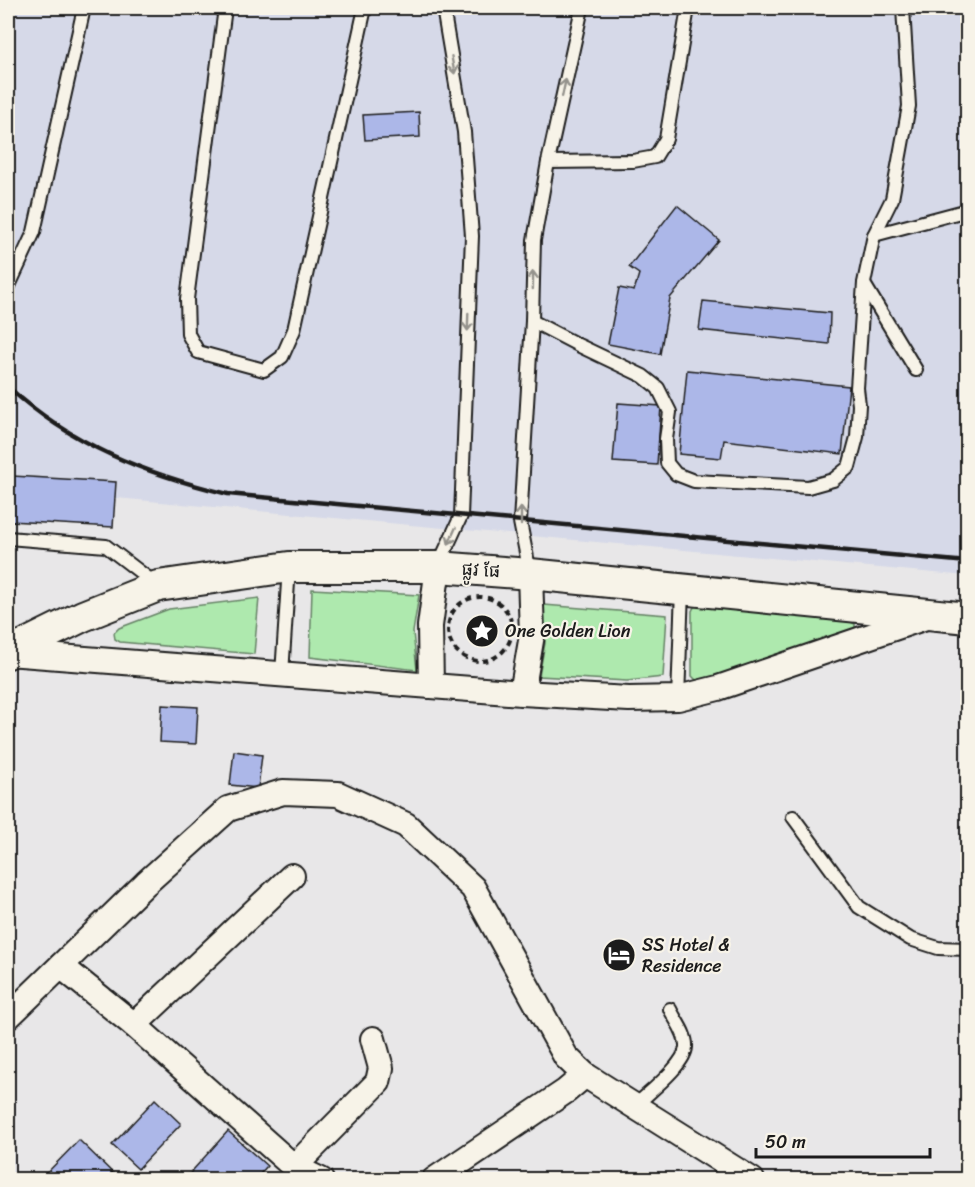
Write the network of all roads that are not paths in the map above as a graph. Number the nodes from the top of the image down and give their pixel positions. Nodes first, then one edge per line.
1 (84, 8) edge
2 (225, 8) edge
3 (365, 8) edge
4 (443, 8) edge
5 (582, 8) edge
6 (688, 8) edge
7 (903, 8) edge
8 (548, 162) junction
9 (968, 210) edge
10 (874, 236) junction
11 (864, 283) junction
12 (8, 288) edge
13 (532, 321) junction
14 (916, 370) dead end
15 (8, 538) edge
16 (289, 567) junction
17 (438, 567) junction
18 (530, 574) junction
19 (158, 586) junction
20 (682, 590) junction
21 (933, 615) junction
22 (968, 618) edge
23 (8, 653) edge
24 (282, 674) junction
25 (431, 686) junction
26 (522, 693) junction
27 (678, 698) junction
28 (793, 817) dead end
29 (291, 876) dead end
30 (968, 949) edge
31 (61, 966) junction
32 (669, 1009) dead end
33 (8, 1017) edge
34 (134, 1025) junction
35 (373, 1039) dead end
36 (585, 1075) junction
37 (635, 1106) junction
38 (294, 1167) junction
39 (321, 1179) edge
40 (434, 1179) edge
41 (752, 1179) edge

1 - 12 lane
2 - 3 lane
4 -> 17 lane
8 -> 5 lane
6 - 8 lane
7 - 10 lane
13 -> 8 lane
9 - 10 lane
10 - 11 lane
11 - 13 lane
11 - 14 lane
18 -> 13 lane
15 - 19 lane
16 - 17 street, ផ្លូវ ផែ
16 - 19 street, ផ្លូវ ផែ
16 - 24 lane
17 - 18 street, ផ្លូវ ផែ
17 - 25 street
18 - 20 street, ផ្លូវ ផែ
18 - 26 street
19 - 23 street, ផ្លូវ ផែ
20 - 21 street, ផ្លូវ ផែ
20 - 27 lane
21 - 22 street, ផ្លូវ ផែ
21 - 27 street
23 - 24 street
24 - 25 street
25 - 26 street
26 - 27 street
28 - 30 lane
29 - 34 street
31 - 33 street
31 - 34 street
31 - 36 street
32 - 37 lane
34 - 38 street
35 - 38 street
36 - 37 street
36 - 40 street
37 - 41 street
38 - 39 street

